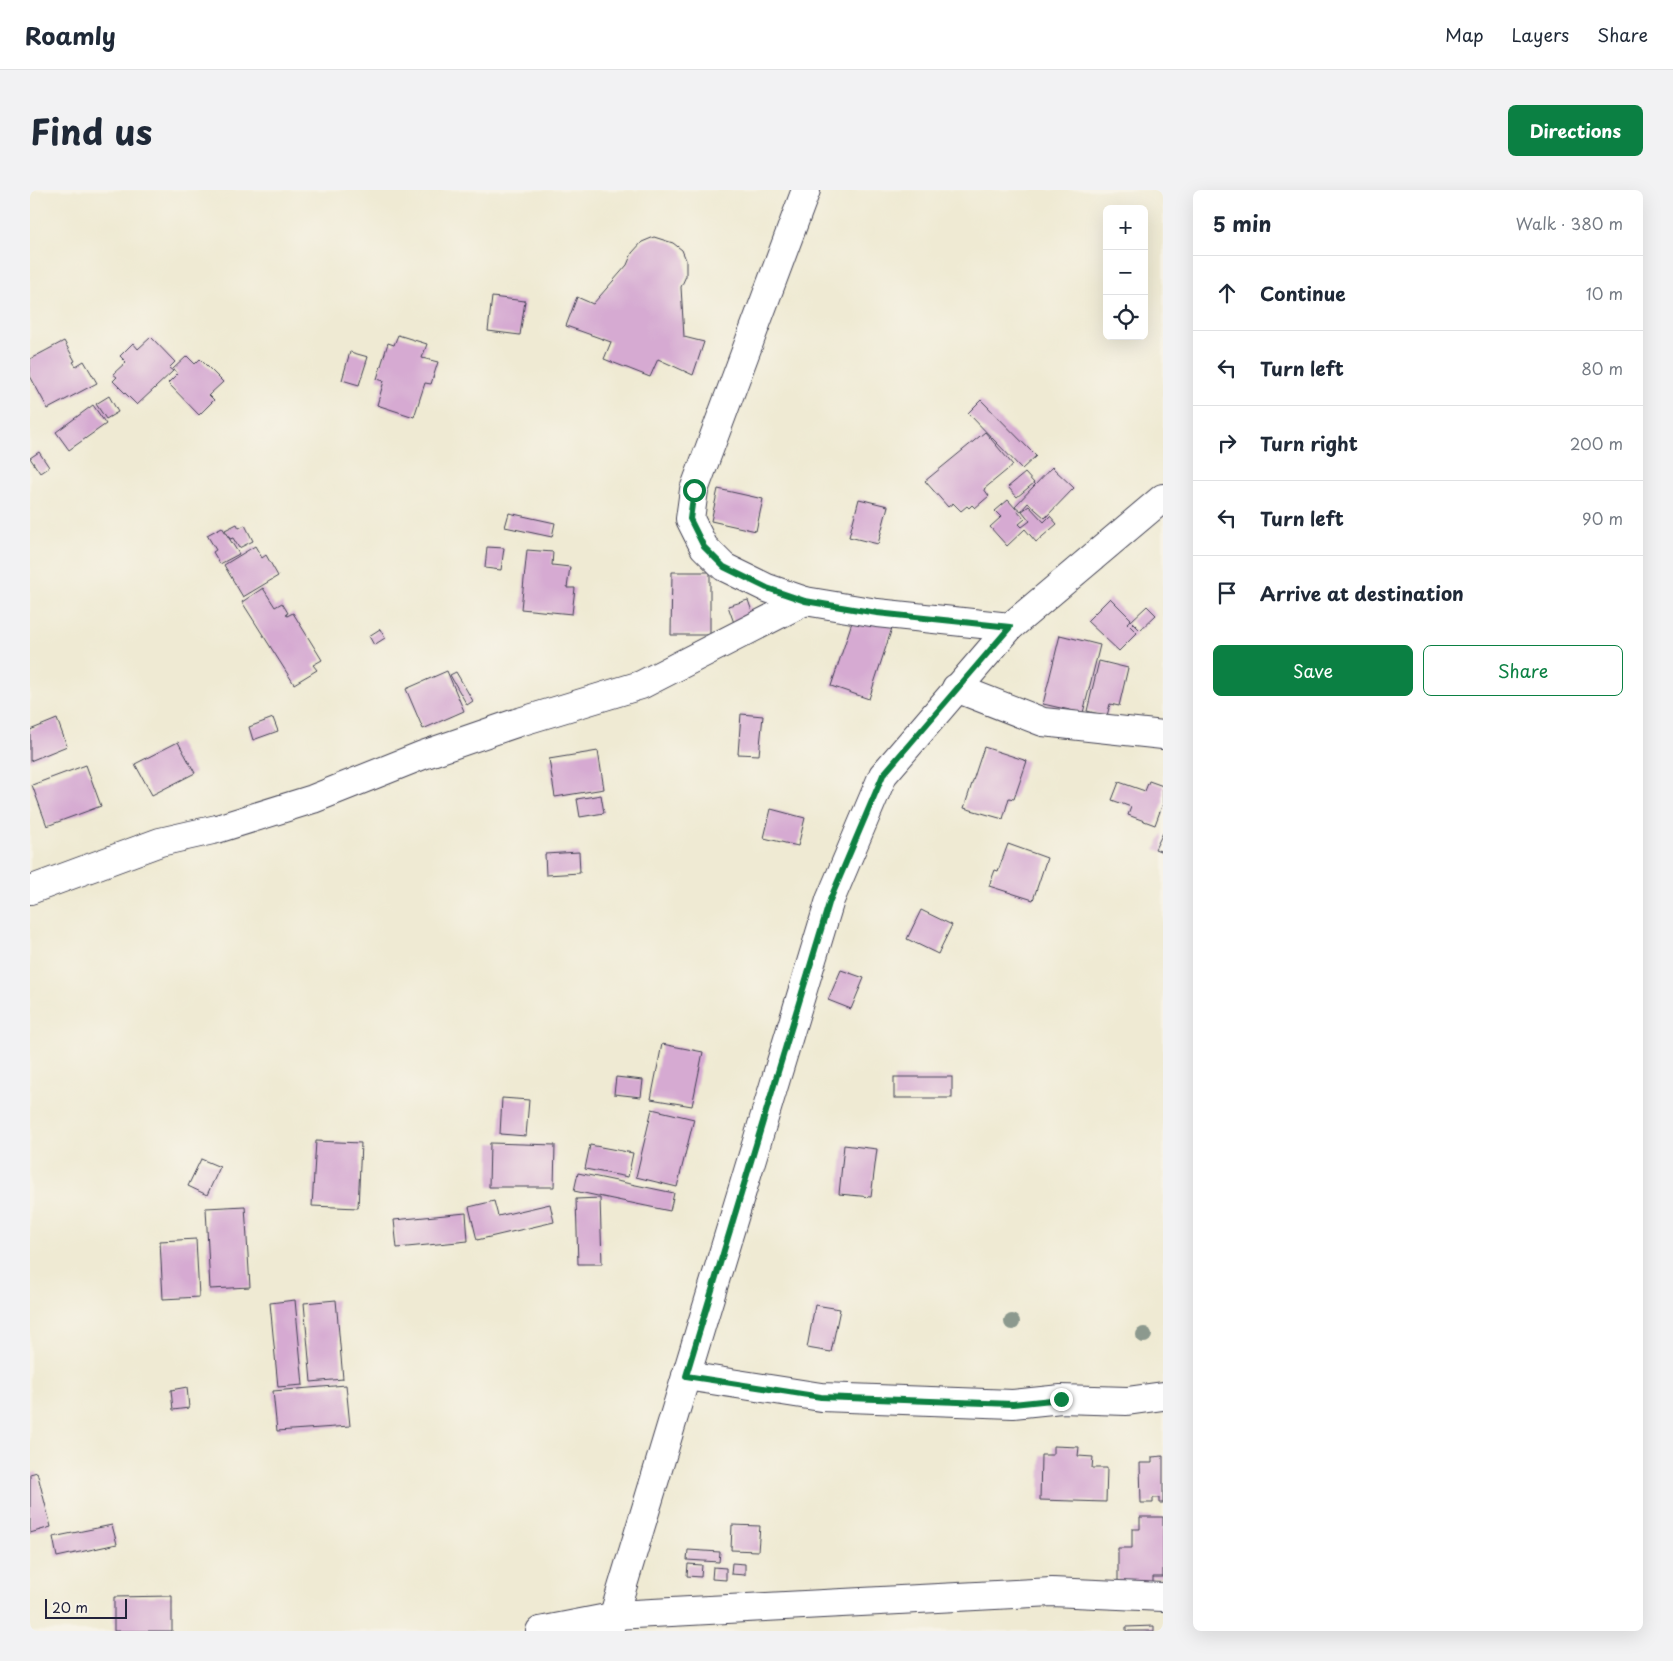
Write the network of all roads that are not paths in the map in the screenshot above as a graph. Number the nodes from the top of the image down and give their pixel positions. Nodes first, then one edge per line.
1 (806, 190) edge
2 (1163, 498) edge
3 (805, 601) junction
4 (1010, 627) junction
5 (956, 688) junction
6 (1163, 735) edge
7 (30, 890) edge
8 (686, 1376) junction
9 (1163, 1396) edge
10 (1163, 1598) edge
11 (612, 1621) edge
12 (540, 1631) edge

1 - 3 street
2 - 4 street
3 - 4 street
3 - 7 street
4 - 5 street
5 - 6 street
5 - 8 street
8 - 9 street
8 - 11 street
10 - 11 street
11 - 12 street

